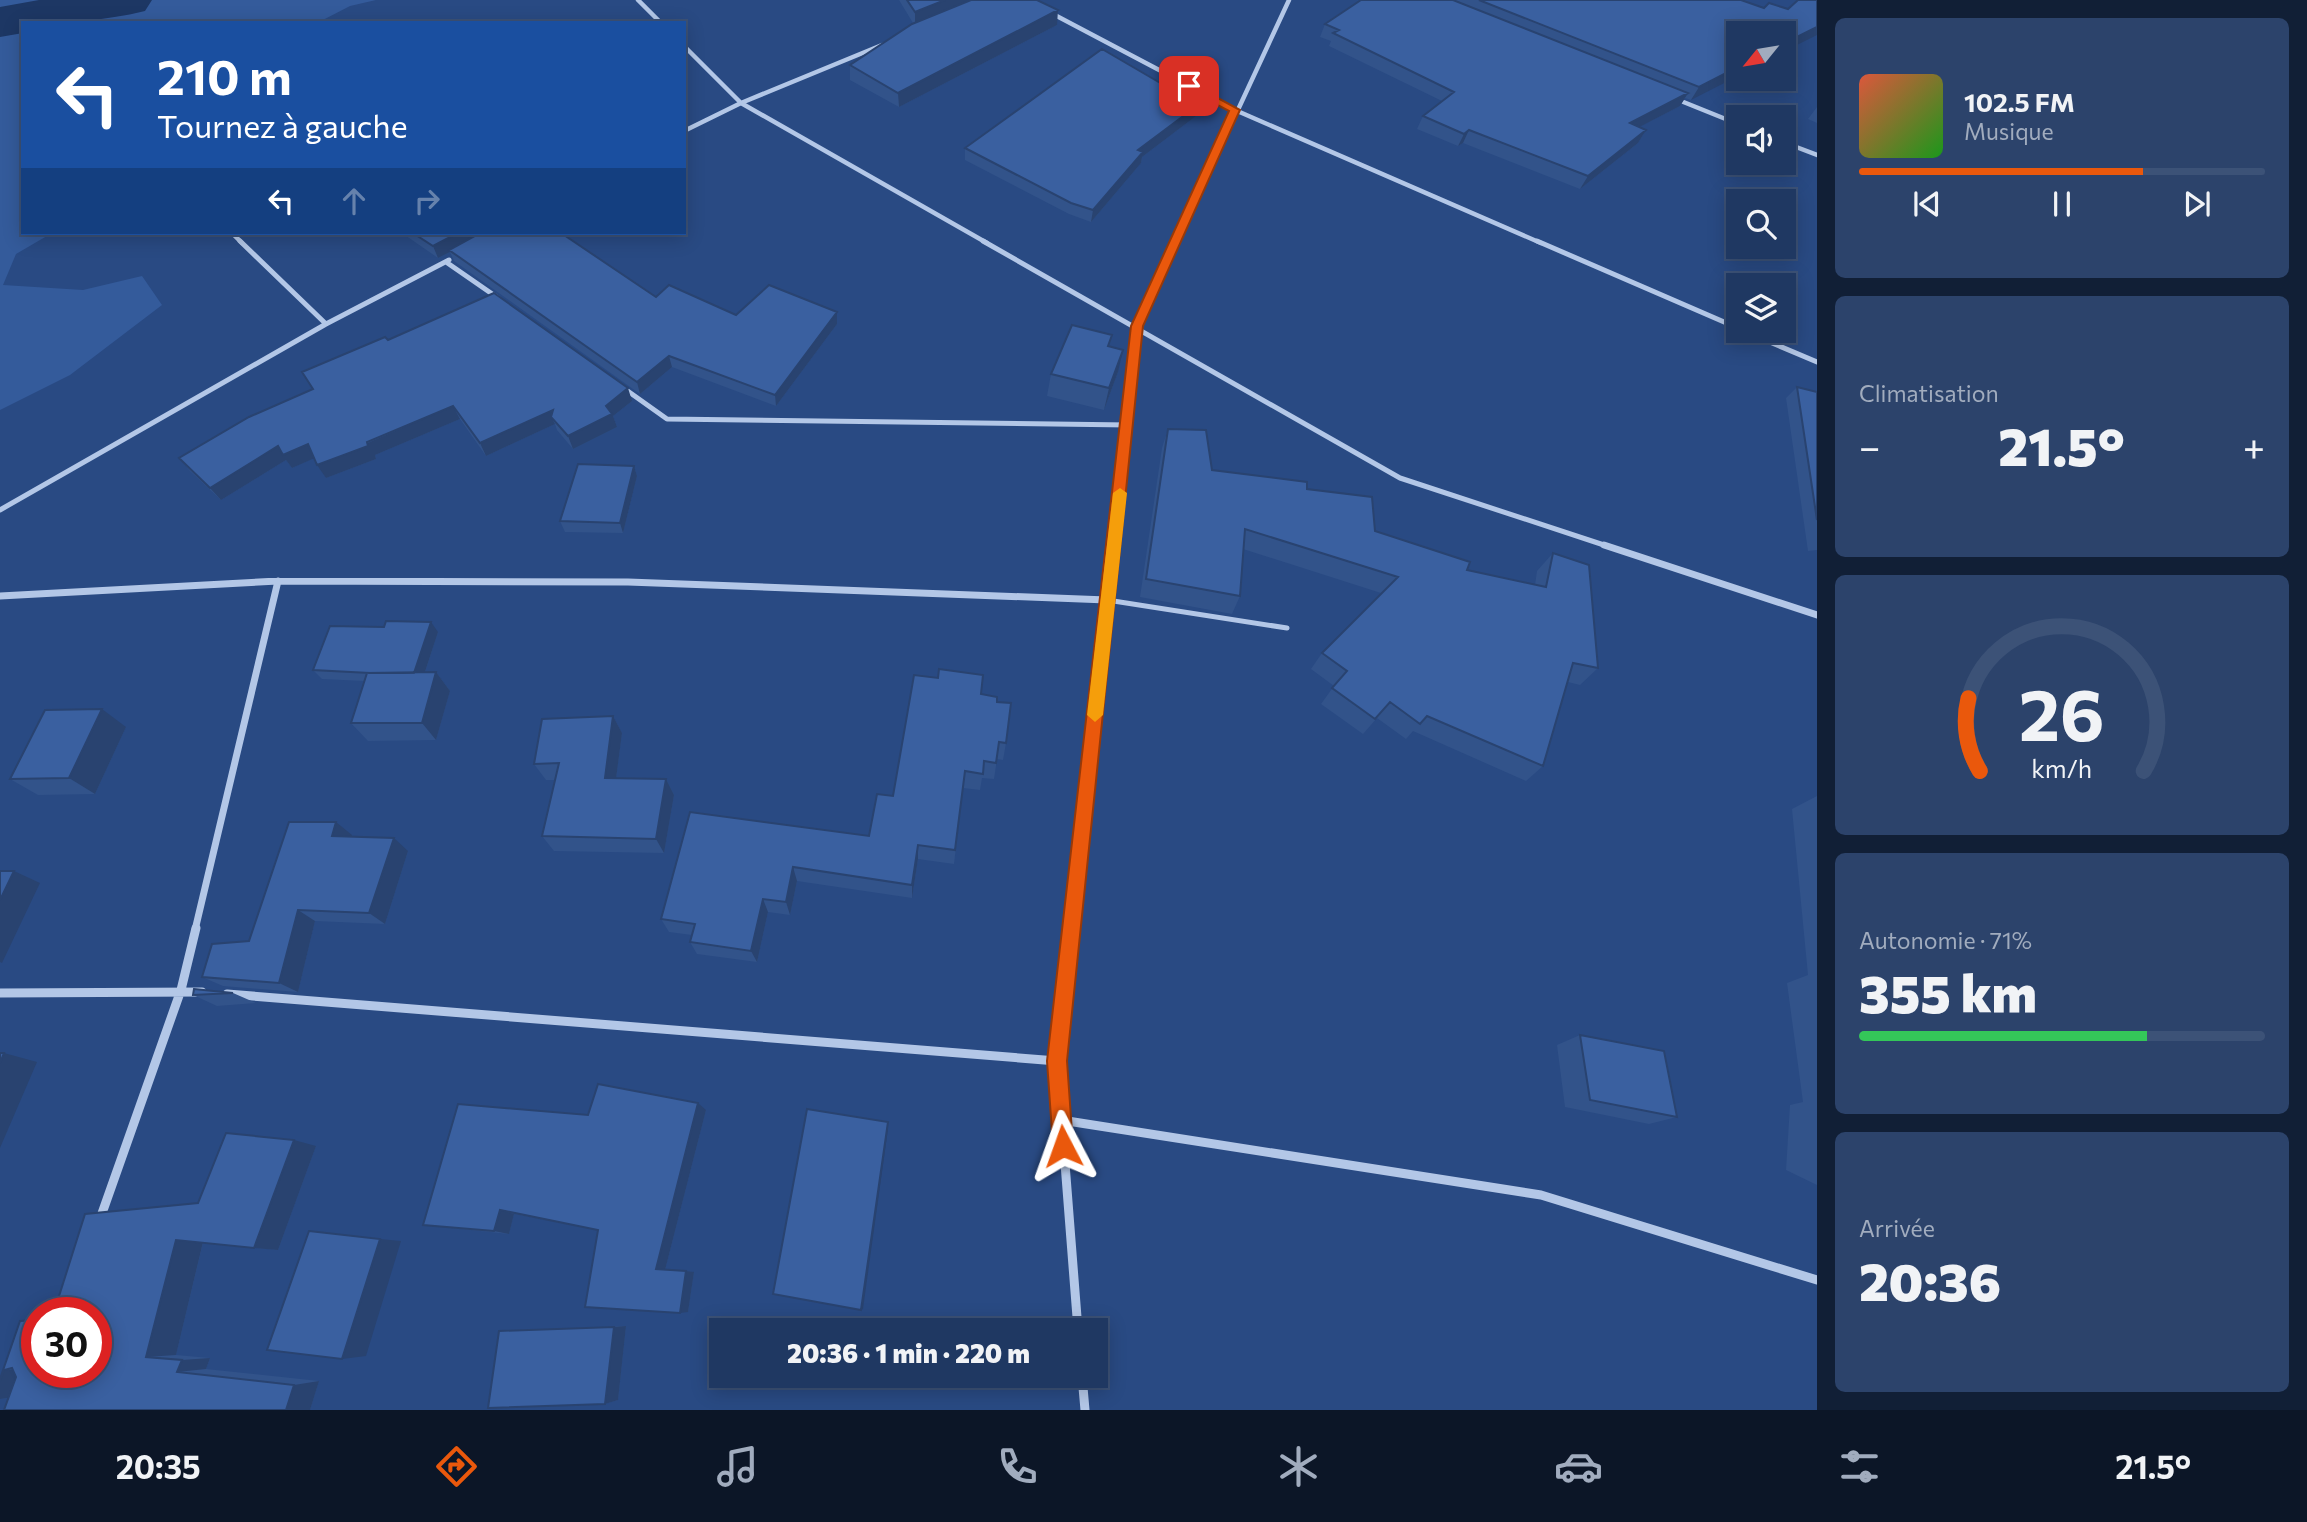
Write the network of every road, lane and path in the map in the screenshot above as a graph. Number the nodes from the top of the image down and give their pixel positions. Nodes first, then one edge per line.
1 (638, 0) edge
2 (1289, 0) edge
3 (1038, 6) edge
4 (659, 21) edge
5 (892, 41) edge
6 (686, 48) edge
7 (1673, 98) edge
8 (741, 103) junction
9 (1235, 110) junction
10 (1726, 119) edge
11 (686, 130) edge
12 (1796, 147) edge
13 (1817, 155) edge
14 (234, 235) edge
15 (456, 256) edge
16 (446, 261) junction
17 (501, 301) edge
18 (1726, 323) edge
19 (326, 324) junction
20 (1137, 326) junction
21 (1772, 343) edge
22 (1817, 362) edge
23 (612, 379) edge
24 (1129, 425) junction
25 (0, 510) edge
26 (278, 581) junction
27 (0, 596) edge
28 (1107, 600) junction
29 (1817, 615) edge
30 (1287, 628) dead end
31 (181, 990) junction
32 (209, 992) edge
33 (0, 993) edge
34 (223, 993) edge
35 (1057, 1061) junction
36 (1061, 1119) junction
37 (94, 1235) edge
38 (1817, 1280) edge
39 (1077, 1318) edge
40 (1083, 1388) edge
41 (1085, 1410) edge

1 - 4 street
2 - 9 street
3 - 9 street
5 - 8 street
6 - 8 street
7 - 10 street
8 - 11 street
8 - 20 street
9 - 18 street
9 - 20 street
12 - 13 street
14 - 19 street
15 - 16 street
16 - 17 street
16 - 19 street
19 - 25 street
20 - 24 street
20 - 29 street
21 - 22 street
23 - 24 street
24 - 28 street
26 - 27 street
26 - 28 street
26 - 31 street
28 - 30 lane
28 - 35 street
31 - 32 street
31 - 33 street
31 - 37 street
34 - 35 street
35 - 36 street
36 - 38 street
36 - 39 street
40 - 41 street

